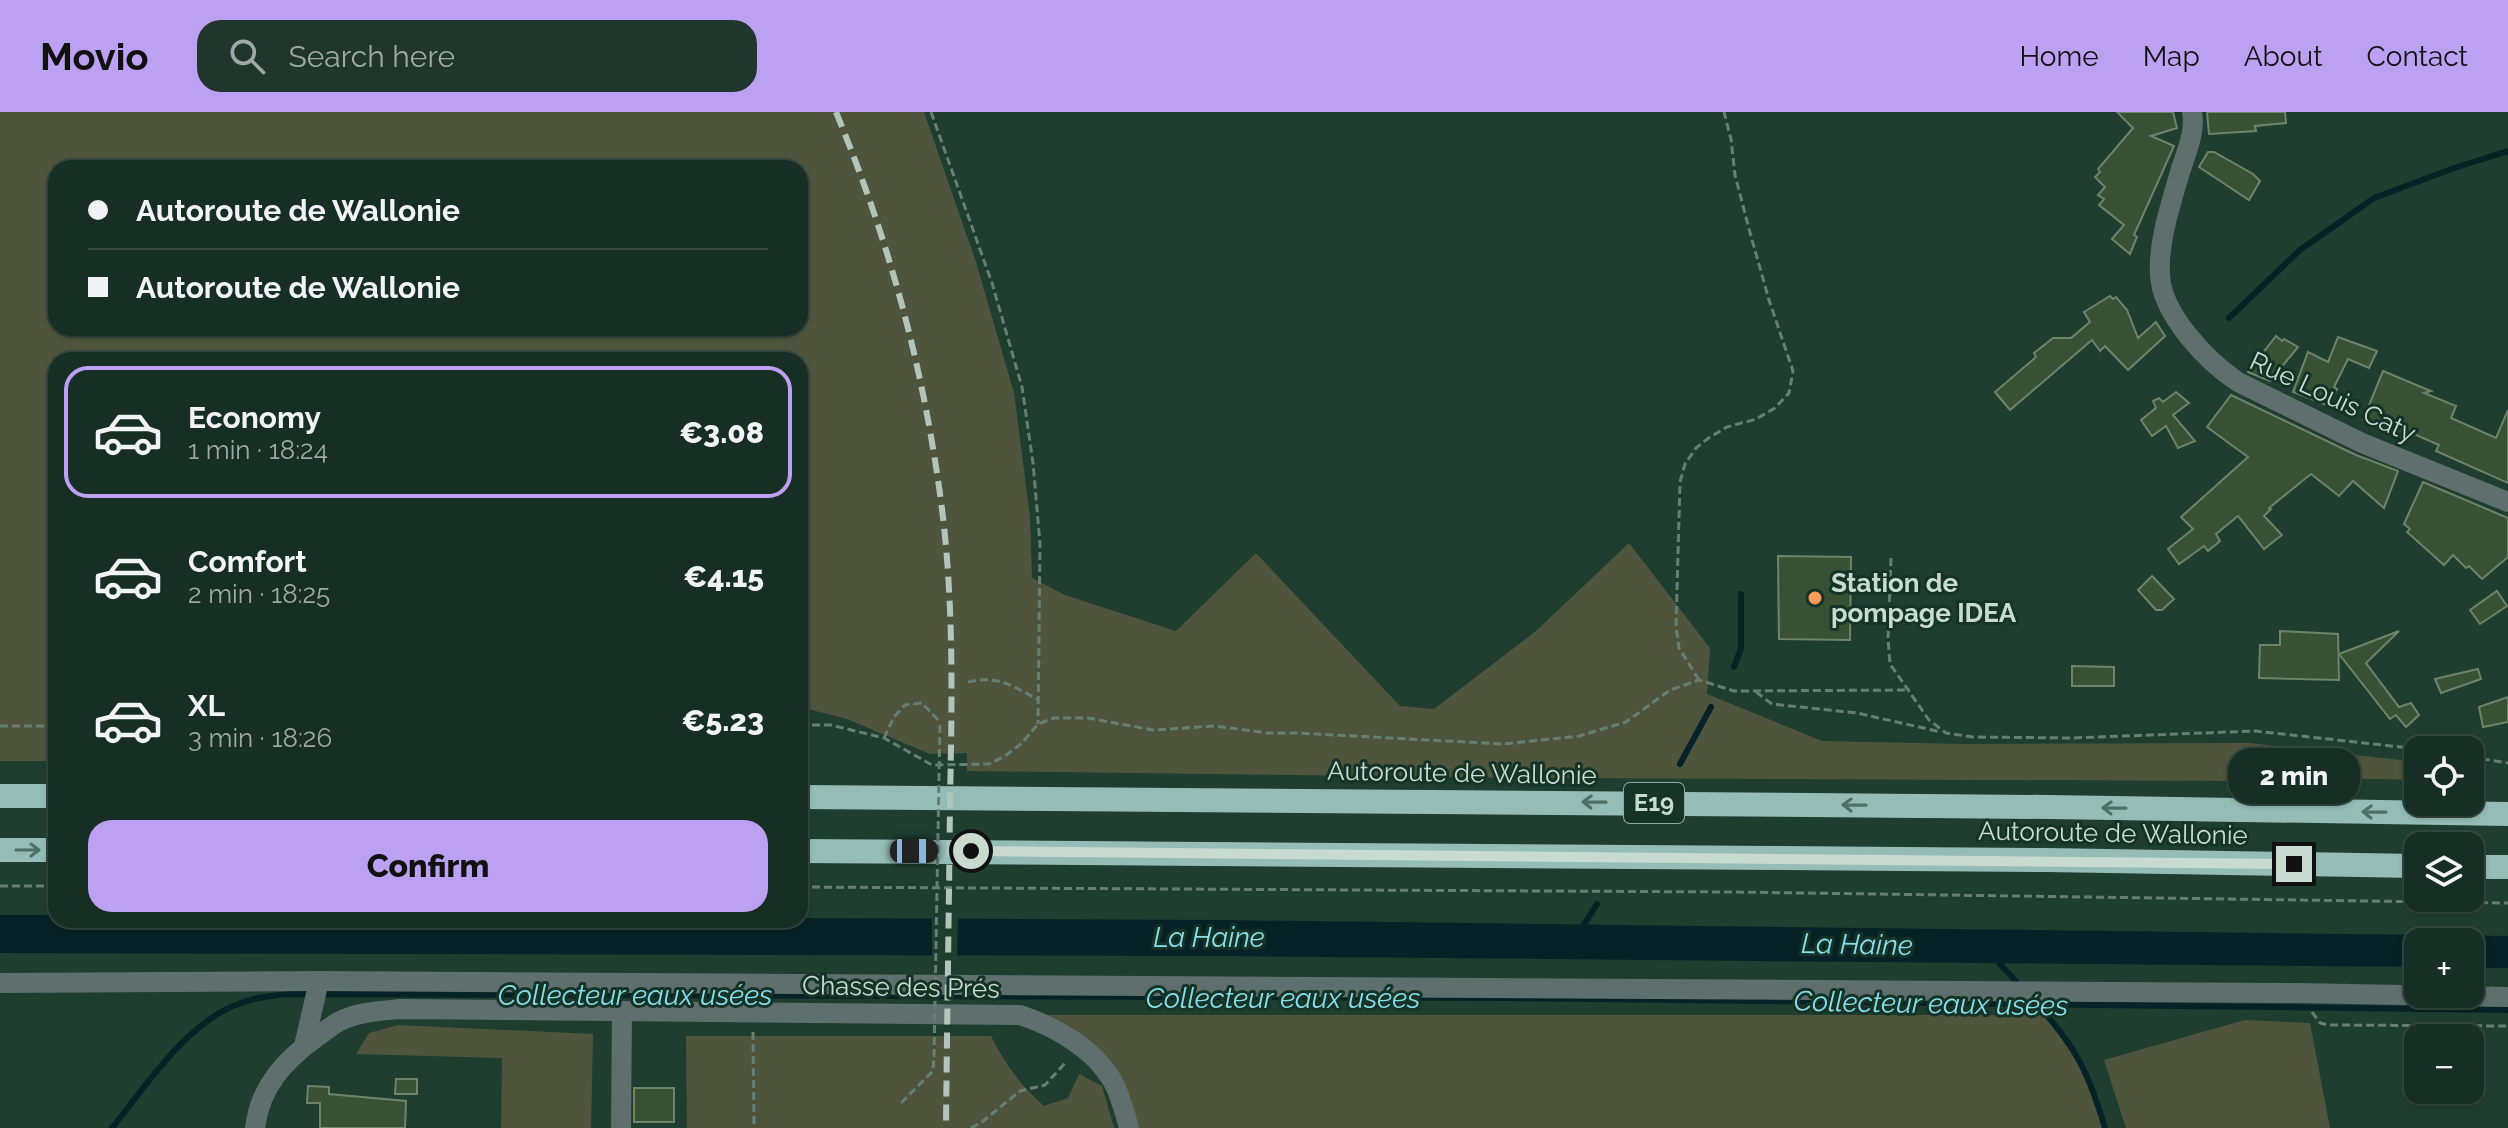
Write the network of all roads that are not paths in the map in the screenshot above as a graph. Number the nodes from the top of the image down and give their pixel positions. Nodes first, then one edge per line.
1 (2192, 112) edge
2 (2508, 502) edge
3 (0, 796) edge
4 (48, 796) edge
5 (808, 797) edge
6 (2508, 814) edge
7 (0, 850) edge
8 (48, 850) edge
9 (808, 851) edge
10 (2404, 866) edge
11 (2484, 867) edge
12 (2508, 867) edge
13 (319, 981) junction
14 (0, 983) edge
15 (2508, 997) edge
16 (622, 1011) junction
17 (298, 1051) junction
18 (255, 1128) edge
19 (621, 1128) edge
20 (1129, 1128) edge

1 - 2 street, Rue Louis Caty
3 - 4 highway
6 -> 5 highway, Autoroute de Wallonie / E19
7 -> 8 highway
9 - 10 highway, Autoroute de Wallonie / E19
11 - 12 highway
13 - 14 street
13 - 15 street
13 - 17 street
16 - 17 street, Chasse des Prés
16 - 19 street
16 - 20 street, Chasse des Prés
17 - 18 street

